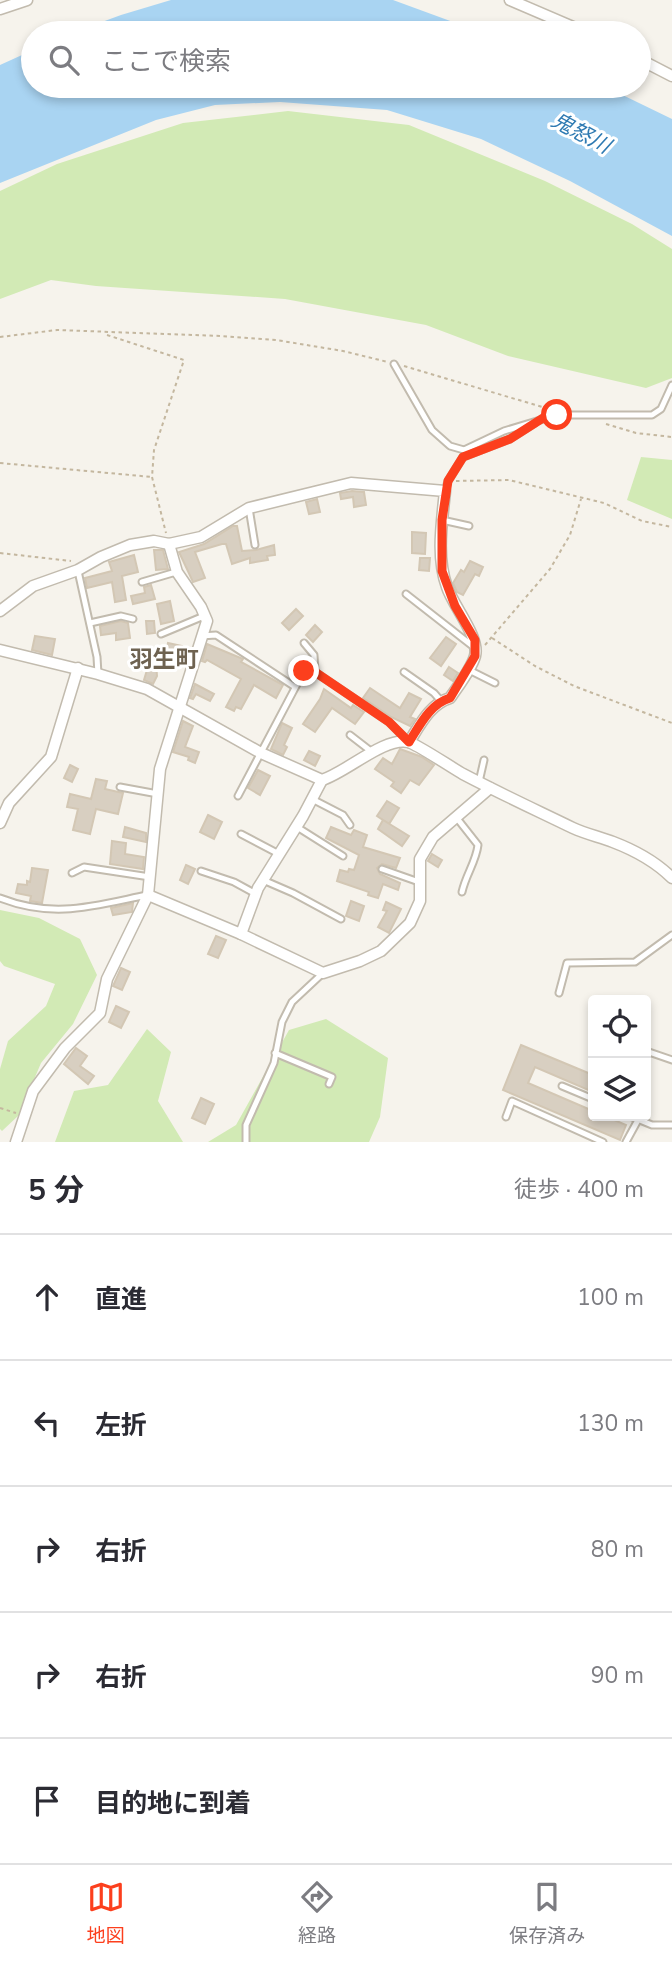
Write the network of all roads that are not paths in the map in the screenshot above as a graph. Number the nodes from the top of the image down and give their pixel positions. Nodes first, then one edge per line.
1 (27, 0) edge
2 (510, 0) edge
3 (0, 9) edge
4 (559, 21) edge
5 (651, 65) edge
6 (672, 76) edge
7 (394, 364) road end
8 (672, 386) edge
9 (543, 418) junction
10 (447, 486) junction
11 (249, 508) junction
12 (442, 520) junction
13 (469, 526) dead end
14 (169, 544) junction
15 (255, 545) dead end
16 (78, 569) junction
17 (177, 572) junction
18 (142, 582) dead end
19 (406, 594) dead end
20 (0, 611) edge
21 (204, 616) junction
22 (133, 619) dead end
23 (90, 623) junction
24 (161, 634) dead end
25 (201, 636) junction
26 (304, 643) dead end
27 (0, 650) edge
28 (475, 652) junction
29 (78, 668) junction
30 (467, 669) junction
31 (315, 672) junction
32 (404, 672) dead end
33 (98, 674) junction
34 (495, 683) dead end
35 (295, 687) junction
36 (441, 701) junction
37 (178, 707) junction
38 (349, 735) dead end
39 (409, 742) junction
40 (372, 752) junction
41 (261, 753) junction
42 (484, 760) dead end
43 (322, 780) junction
44 (479, 782) junction
45 (120, 787) dead end
46 (491, 788) junction
47 (159, 794) junction
48 (238, 796) dead end
49 (312, 799) junction
50 (456, 817) junction
51 (0, 823) edge
52 (350, 825) dead end
53 (297, 827) junction
54 (241, 834) dead end
55 (279, 854) junction
56 (343, 856) dead end
57 (382, 869) dead end
58 (201, 871) dead end
59 (72, 873) dead end
60 (150, 877) junction
61 (672, 878) edge
62 (263, 880) junction
63 (419, 881) junction
64 (461, 892) dead end
65 (256, 894) junction
66 (148, 895) junction
67 (0, 898) edge
68 (341, 919) dead end
69 (241, 934) junction
70 (672, 935) edge
71 (323, 973) junction
72 (559, 993) dead end
73 (275, 1053) junction
74 (651, 1053) edge
75 (672, 1060) edge
76 (329, 1084) dead end
77 (562, 1086) dead end
78 (588, 1097) edge
79 (506, 1117) dead end
80 (637, 1121) edge
81 (641, 1121) edge
82 (672, 1125) edge
83 (16, 1142) edge
84 (246, 1142) edge
85 (603, 1142) edge
86 (626, 1142) edge

1 - 3 street
2 - 4 street
5 - 6 street
7 - 9 lane
8 - 9 lane
9 - 10 lane
10 - 11 street
10 - 12 street
11 - 14 street
11 - 15 lane
12 - 13 lane
12 - 28 street
14 - 16 street
14 - 17 street
16 - 20 street
16 - 23 lane
17 - 18 lane
17 - 21 street
19 - 28 lane
21 - 24 lane
21 - 25 street
22 - 23 lane
23 - 33 lane
25 - 35 lane
25 - 37 street
26 - 31 lane
27 - 29 street
28 - 30 street
29 - 33 street
29 - 51 street
30 - 34 lane
30 - 36 street
31 - 35 lane
31 - 39 lane
32 - 36 lane
33 - 37 street
35 - 41 lane
36 - 39 street
37 - 41 street
37 - 47 street
38 - 40 lane
39 - 40 street
39 - 44 street
40 - 43 street
41 - 43 street
41 - 48 lane
42 - 44 lane
43 - 49 street
44 - 46 street
45 - 47 lane
46 - 50 street
46 - 61 street
47 - 60 street
49 - 52 lane
49 - 53 street
50 - 63 street
50 - 64 lane
53 - 55 street
53 - 56 lane
54 - 55 lane
55 - 62 street
57 - 63 lane
58 - 65 lane
59 - 60 lane
60 - 66 street
62 - 65 street
62 - 68 lane
63 - 71 street
65 - 69 street
66 - 67 lane
66 - 69 street
66 - 83 street
69 - 71 street
70 - 72 lane
71 - 73 lane
73 - 76 lane
73 - 84 lane
74 - 75 lane
77 - 78 lane
79 - 85 lane
80 - 86 lane
81 - 82 lane

